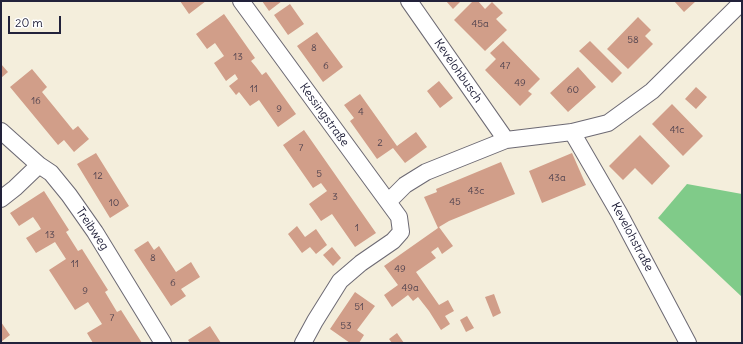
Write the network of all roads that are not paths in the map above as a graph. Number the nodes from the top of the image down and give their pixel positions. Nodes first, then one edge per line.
1 (241, 1) edge
2 (409, 1) edge
3 (742, 2) edge
4 (1, 131) edge
5 (572, 132) junction
6 (506, 140) junction
7 (38, 165) junction
8 (1, 199) edge
9 (388, 202) junction
10 (163, 343) edge
11 (303, 343) edge
12 (688, 343) edge

1 - 9 street, Kessingstraße
2 - 6 street, Kevelohbusch
3 - 5 street
4 - 7 street, Treibweg
5 - 6 street
5 - 12 street, Kevelohstraße
6 - 9 street
7 - 8 street
7 - 10 street, Treibweg
9 - 11 street, Kessingstraße

